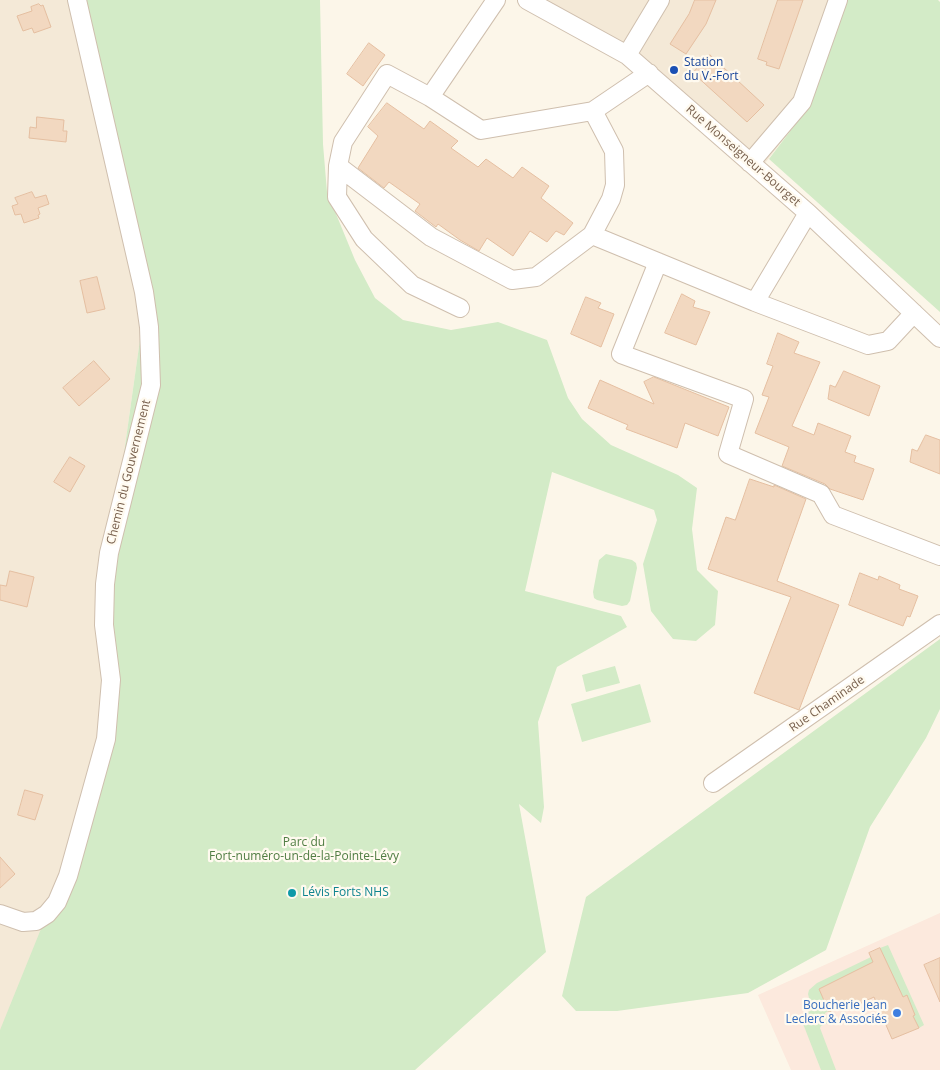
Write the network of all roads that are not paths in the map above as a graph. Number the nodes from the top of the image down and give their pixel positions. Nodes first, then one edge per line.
1 (77, 0) edge
2 (496, 0) edge
3 (526, 0) edge
4 (660, 0) edge
5 (838, 0) edge
6 (627, 55) junction
7 (649, 73) junction
8 (430, 97) junction
9 (593, 111) junction
10 (750, 163) junction
11 (338, 166) junction
12 (808, 213) junction
13 (592, 235) junction
14 (658, 262) junction
15 (755, 302) junction
16 (460, 308) dead end
17 (914, 314) junction
18 (940, 338) edge
19 (940, 556) edge
20 (940, 624) edge
21 (713, 784) dead end
22 (0, 914) edge

1 - 22 street, Chemin du Gouvernement
2 - 8 street
3 - 6 street, Rue Monseigneur-Bourget
4 - 6 street
5 - 10 street
6 - 7 street, Rue Monseigneur-Bourget
7 - 9 street
7 - 10 street, Rue Monseigneur-Bourget
8 - 9 street
8 - 11 street
9 - 13 street
10 - 12 street, Rue Monseigneur-Bourget
11 - 13 street
11 - 16 street
12 - 15 street
12 - 17 street, Rue Monseigneur-Bourget
13 - 14 street
14 - 15 street
14 - 19 street
15 - 17 street
17 - 18 street, Rue Monseigneur-Bourget
20 - 21 street, Rue Chaminade

